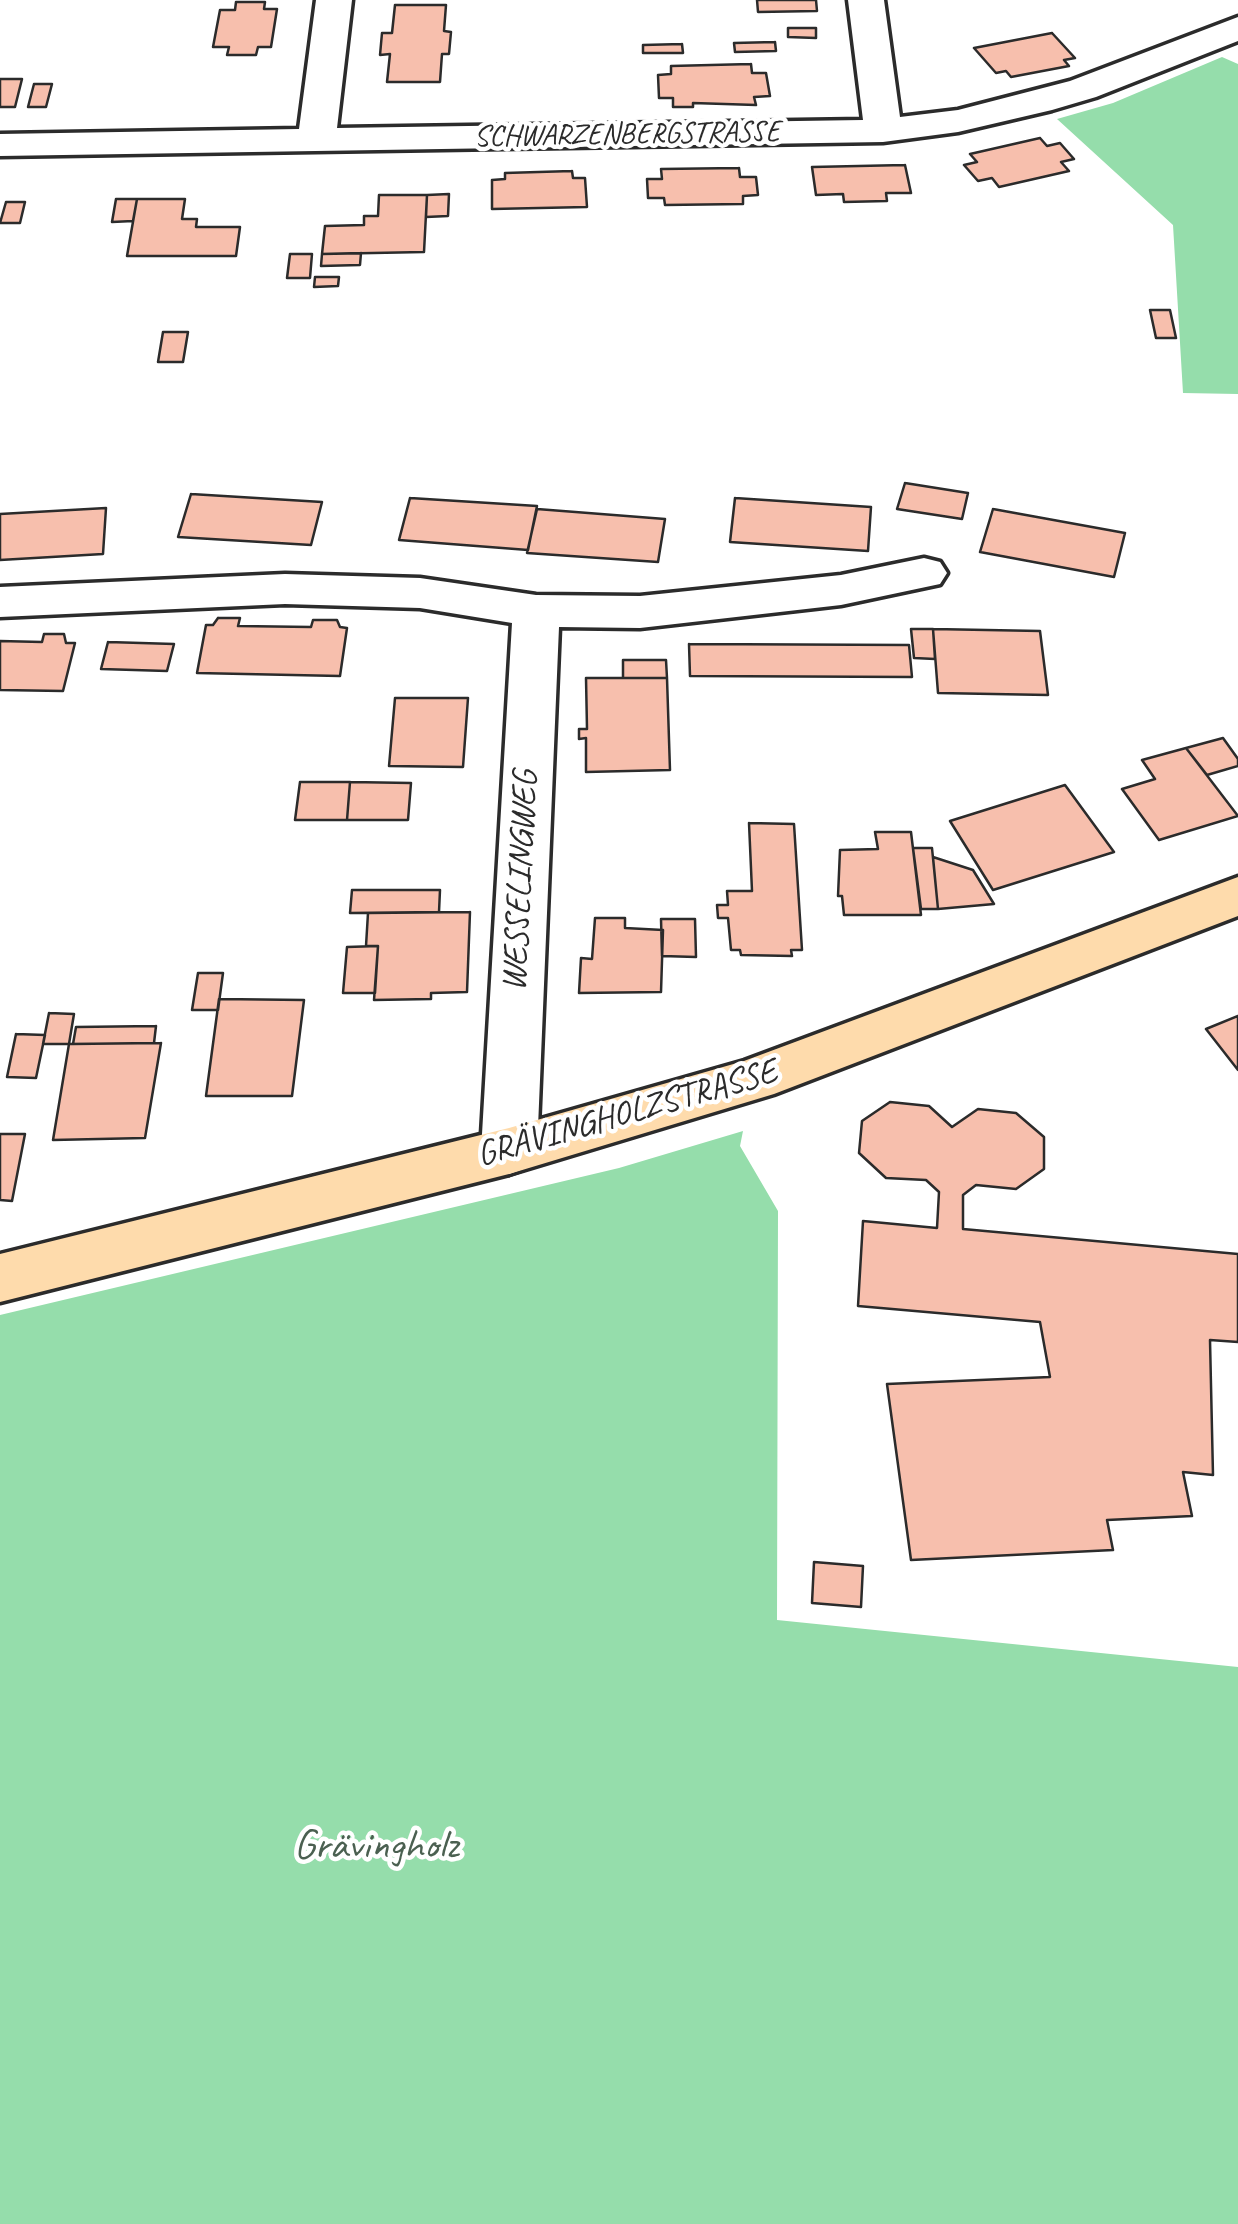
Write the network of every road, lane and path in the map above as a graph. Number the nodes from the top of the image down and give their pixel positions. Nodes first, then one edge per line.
1 (334, 0) edge
2 (866, 0) edge
3 (1238, 28) edge
4 (883, 130) junction
5 (316, 140) junction
6 (0, 145) edge
7 (924, 572) dead end
8 (0, 602) edge
9 (536, 610) junction
10 (1238, 896) edge
11 (508, 1151) junction
12 (0, 1278) edge

1 - 5 street
2 - 4 street
3 - 4 street, SCHWARZENBERGSTRASSE
4 - 5 street, SCHWARZENBERGSTRASSE
5 - 6 street, SCHWARZENBERGSTRASSE
7 - 9 street
8 - 9 street
9 - 11 street, WESSELINGWEG
10 - 11 main road, GRÄVINGHOLZSTRASSE
11 - 12 main road, GRÄVINGHOLZSTRASSE

